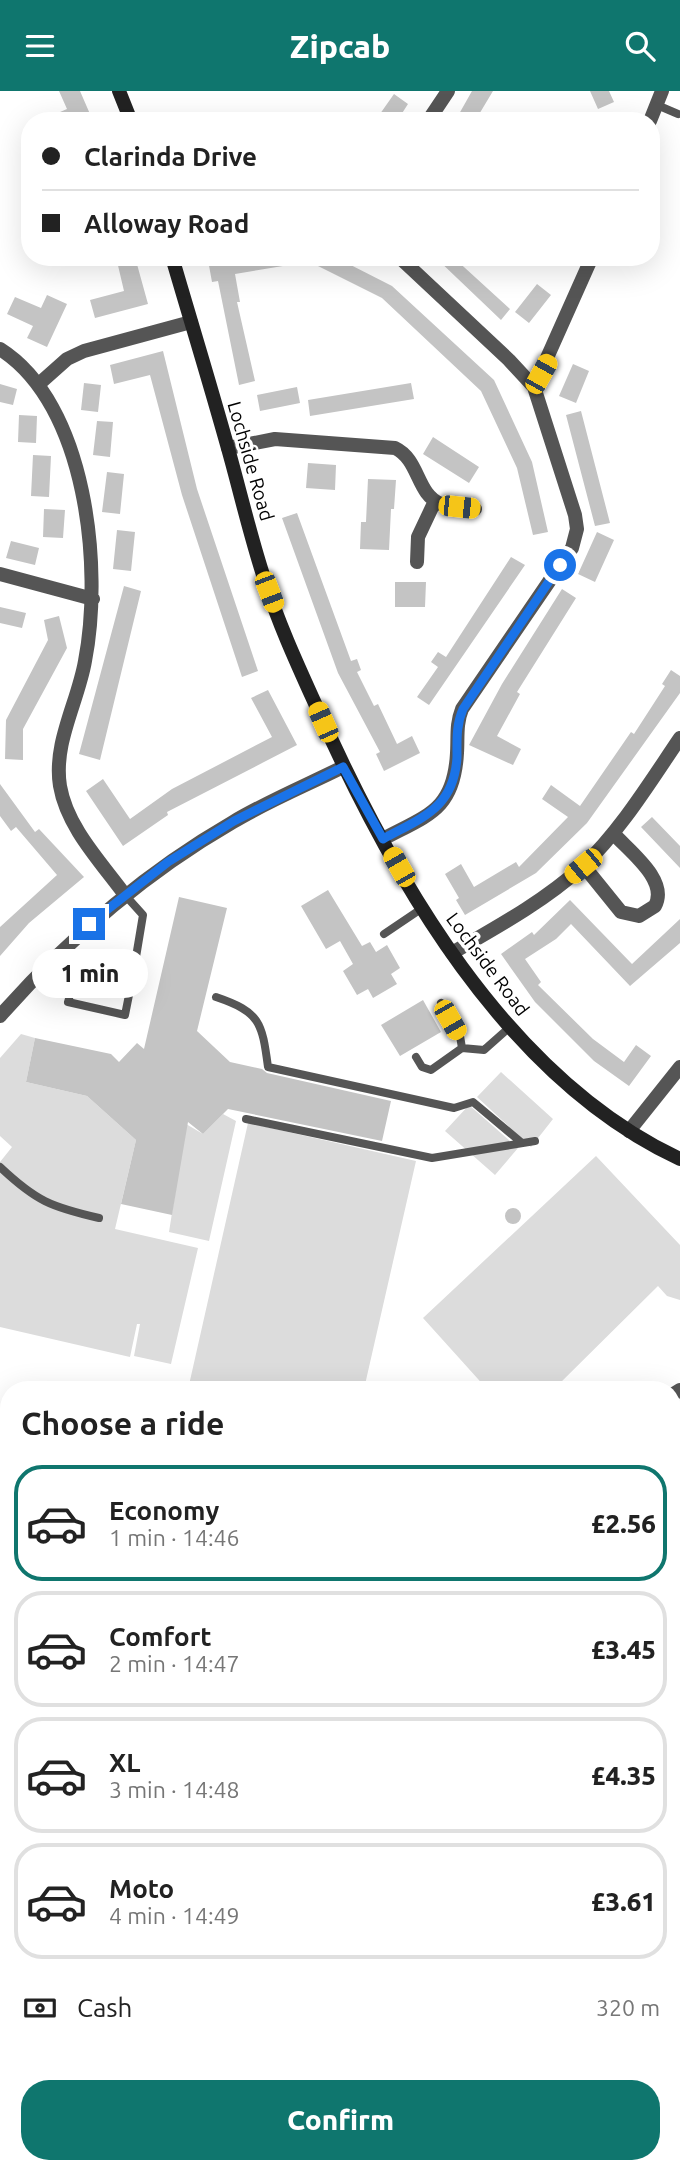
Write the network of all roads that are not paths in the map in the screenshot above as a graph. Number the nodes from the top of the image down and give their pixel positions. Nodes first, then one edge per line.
1 (119, 91) edge
2 (447, 91) edge
3 (659, 98) edge
4 (127, 112) edge
5 (434, 112) edge
6 (678, 114) edge
7 (175, 266) edge
8 (409, 266) edge
9 (588, 266) edge
10 (191, 322) junction
11 (0, 349) edge
12 (40, 383) junction
13 (534, 387) junction
14 (228, 448) junction
15 (435, 501) junction
16 (475, 509) dead end
17 (417, 562) dead end
18 (0, 574) edge
19 (93, 599) junction
20 (680, 738) edge
21 (343, 767) junction
22 (613, 833) junction
23 (383, 839) junction
24 (583, 866) junction
25 (125, 895) junction
26 (424, 907) junction
27 (384, 934) dead end
28 (452, 953) junction
29 (133, 975) junction
30 (216, 997) dead end
31 (441, 1003) dead end
32 (0, 1016) edge
33 (510, 1027) junction
34 (462, 1048) junction
35 (416, 1057) dead end
36 (680, 1067) edge
37 (246, 1119) dead end
38 (629, 1131) junction
39 (535, 1141) dead end
40 (522, 1143) junction
41 (680, 1159) edge
42 (0, 1167) edge
43 (99, 1218) dead end

1 - 4 street
2 - 5 street
3 - 6 lane
7 - 10 street, Lochside Road
8 - 13 street
9 - 13 street
10 - 12 street
10 - 14 street, Lochside Road
11 - 12 street
12 - 19 street
13 - 23 street
14 - 15 street
14 - 21 street, Lochside Road
15 - 16 street
15 - 17 street
18 - 19 street
19 - 25 street
20 - 22 street
21 - 23 street, Lochside Road
21 - 25 street
22 - 24 street
22 - 24 street
23 - 26 street, Lochside Road
24 - 28 street
25 - 29 lane
25 - 32 street
26 - 27 lane
26 - 28 street, Lochside Road
28 - 33 street, Lochside Road
29 - 29 lane
30 - 40 lane
31 - 34 lane
33 - 34 lane
33 - 38 street, Lochside Road
34 - 35 lane
36 - 38 street
37 - 40 lane
38 - 41 street, Lochside Road
39 - 40 lane
42 - 43 lane

